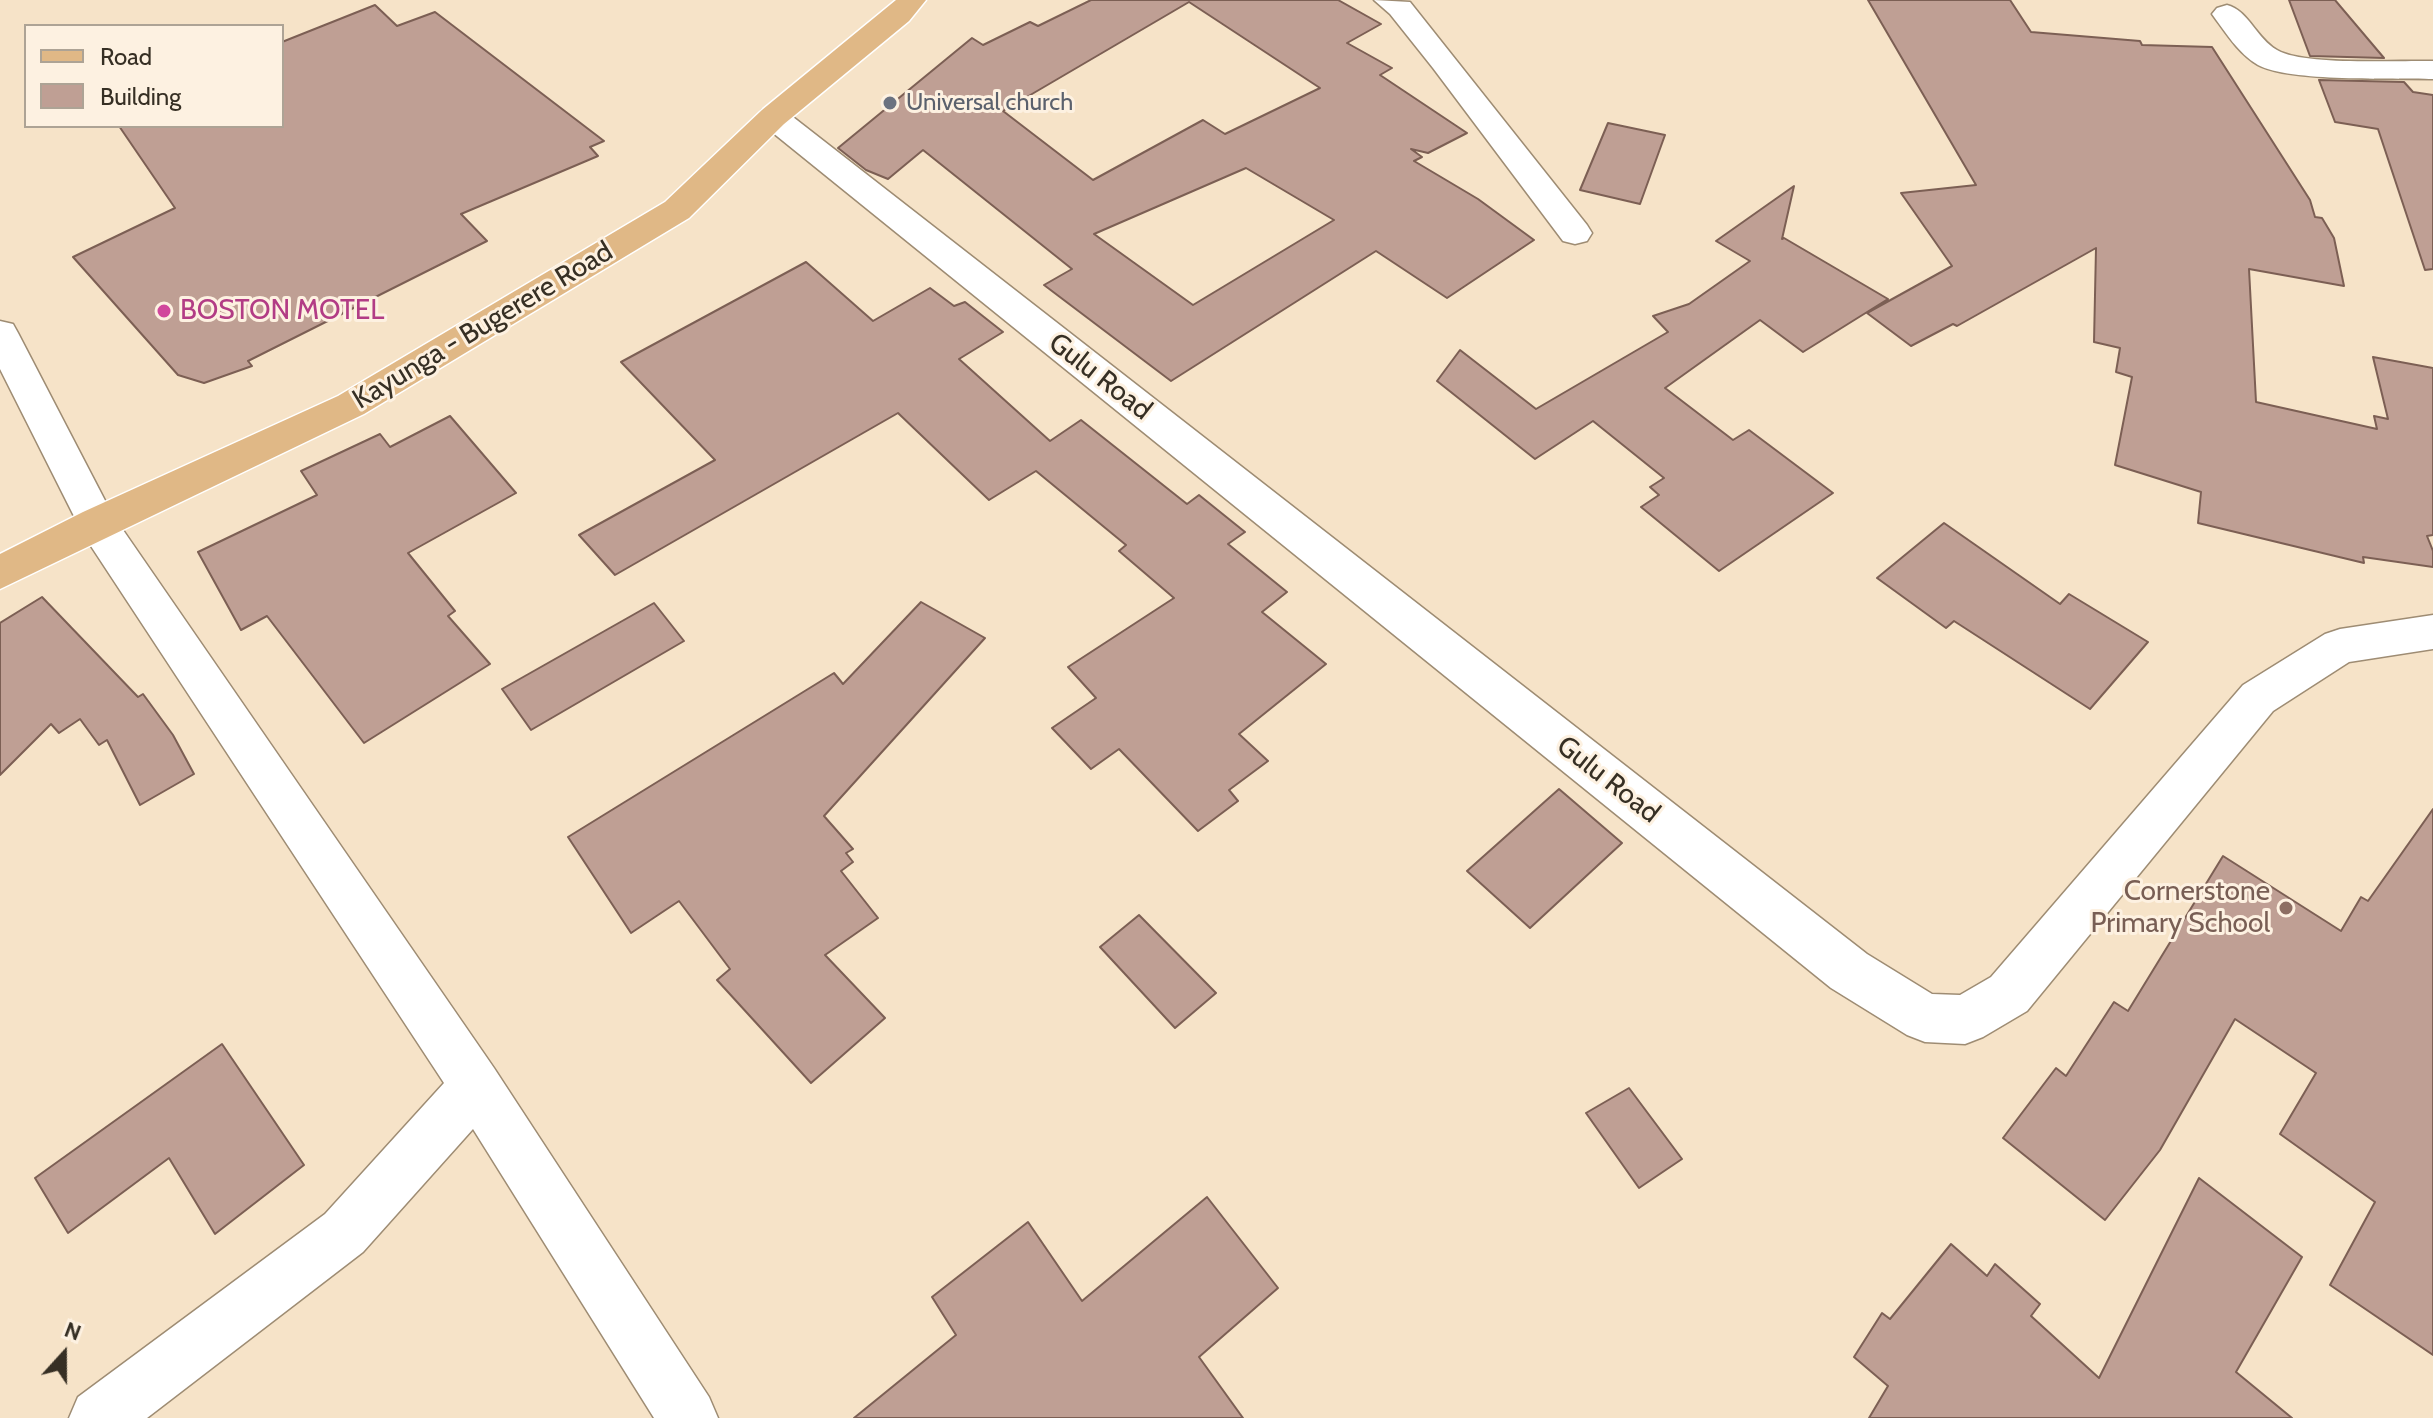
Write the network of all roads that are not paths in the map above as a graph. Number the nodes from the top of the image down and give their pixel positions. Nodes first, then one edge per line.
1 (912, 0) edge
2 (1388, 0) edge
3 (2227, 14) dead end
4 (2433, 70) edge
5 (773, 117) junction
6 (1575, 233) dead end
7 (0, 333) edge
8 (97, 523) junction
9 (0, 573) edge
10 (2433, 632) edge
11 (476, 1086) junction
12 (99, 1418) edge
13 (688, 1418) edge

1 - 5 main road, Kayunga - Bugerere Road
2 - 6 street
3 - 4 street
5 - 8 main road, Kayunga - Bugerere Road
5 - 10 street, Gulu Road
7 - 8 street
8 - 9 main road, Kayunga - Bugerere Road
8 - 11 street
11 - 12 street
11 - 13 street

